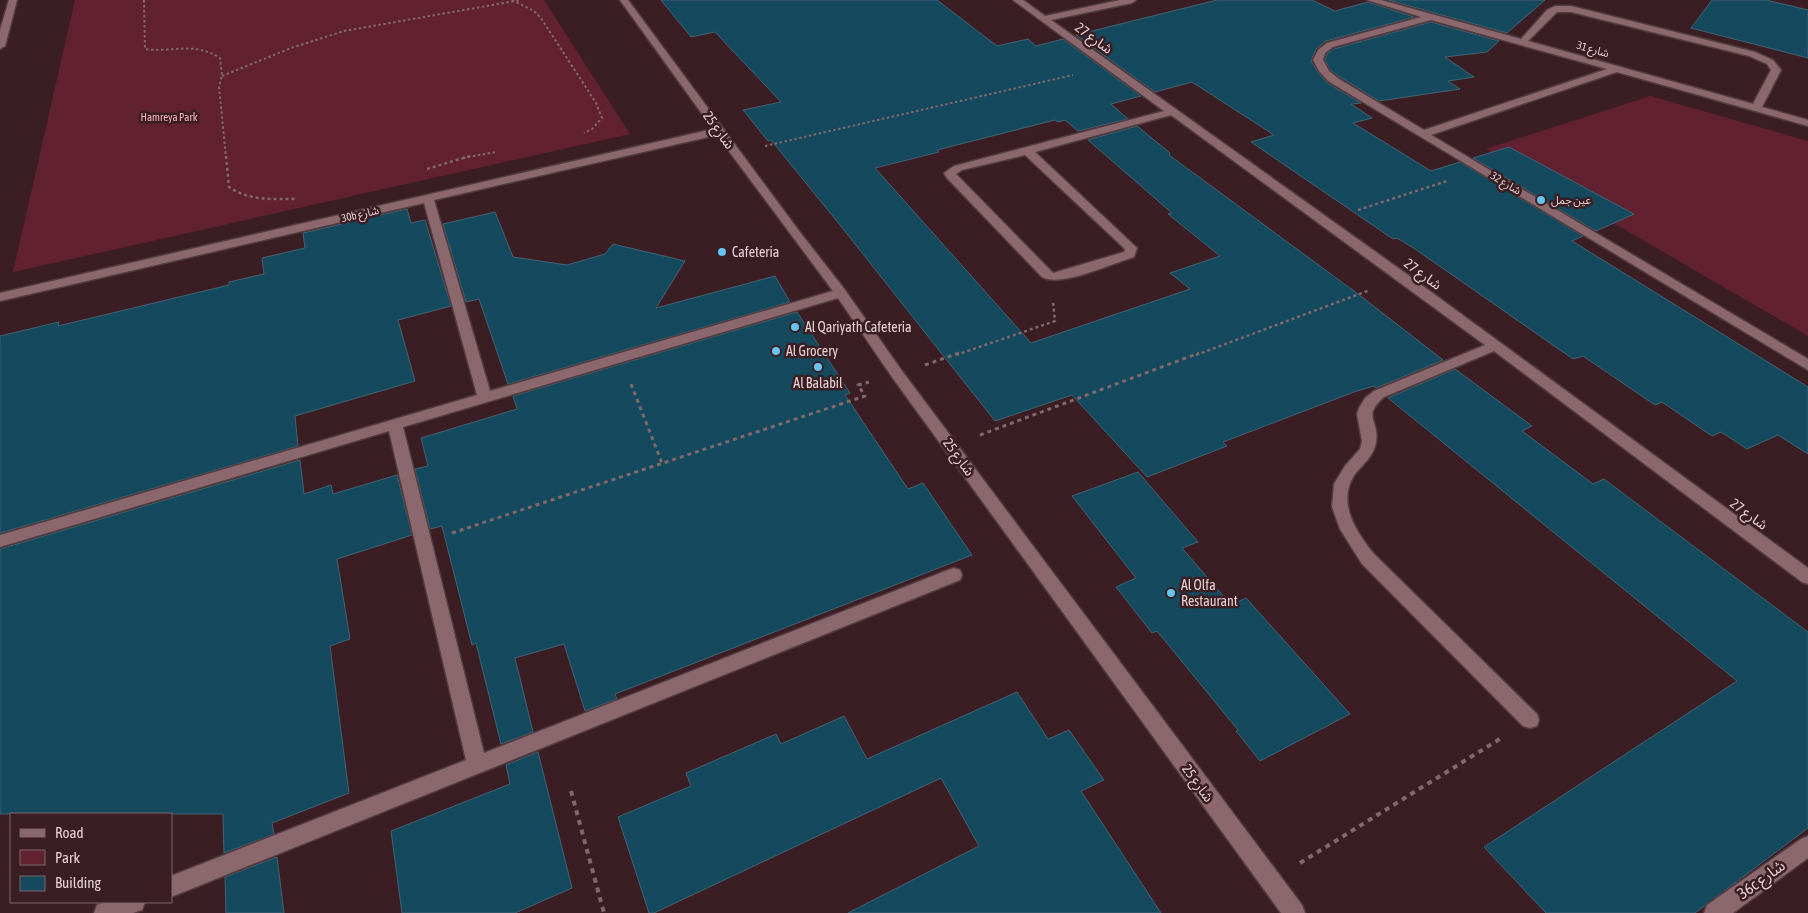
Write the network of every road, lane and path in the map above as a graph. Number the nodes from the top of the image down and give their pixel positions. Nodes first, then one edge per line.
1 (13, 0) edge
2 (144, 0) edge
3 (512, 0) edge
4 (521, 0) edge
5 (624, 0) edge
6 (1017, 0) edge
7 (1132, 0) edge
8 (1371, 0) edge
9 (517, 1) edge
10 (1431, 17) junction
11 (1043, 19) junction
12 (1523, 42) junction
13 (0, 46) edge
14 (1108, 67) junction
15 (1618, 70) junction
16 (222, 76) junction
17 (1756, 109) junction
18 (1171, 112) junction
19 (1808, 123) edge
20 (720, 131) junction
21 (584, 133) dead end
22 (1423, 134) junction
23 (1027, 151) junction
24 (502, 152) dead end
25 (735, 152) junction
26 (1483, 169) junction
27 (422, 170) dead end
28 (298, 198) dead end
29 (428, 198) junction
30 (1324, 221) junction
31 (1051, 276) junction
32 (1404, 278) junction
33 (841, 293) junction
34 (0, 297) edge
35 (1495, 346) junction
36 (621, 358) junction
37 (1808, 365) edge
38 (897, 374) junction
39 (485, 398) junction
40 (395, 424) junction
41 (951, 446) junction
42 (662, 463) junction
43 (0, 540) edge
44 (423, 542) junction
45 (954, 575) dead end
46 (1808, 577) edge
47 (1530, 720) joint
48 (477, 765) junction
49 (570, 791) dead end
50 (1808, 846) edge
51 (1270, 882) junction
52 (172, 887) edge
53 (131, 903) edge
54 (105, 913) edge
55 (604, 913) edge
56 (1294, 913) edge
57 (1715, 913) edge

1 - 13 street
2 - 16 path
3 - 9 path
4 - 9 path
5 - 20 street, شارع 25
6 - 11 street, شارع 27
7 - 11 street
8 - 10 street, شارع 31
9 - 16 path
9 - 21 path
10 - 12 street, شارع 31
10 - 22 street, شارع 32
11 - 14 street, شارع 27
12 - 15 street, شارع 31
12 - 17 street
14 - 18 street, شارع 27
14 - 25 path
15 - 17 street, شارع 31
15 - 22 street
16 - 28 path
17 - 19 street, شارع 31
18 - 23 street
18 - 30 street, شارع 27
20 - 25 street, شارع 25
20 - 29 street, 30b شارع
22 - 26 street, شارع 32
23 - 31 street
23 - 31 street
24 - 27 path
25 - 33 street, شارع 25
26 - 30 path
26 - 37 street, شارع 32
29 - 34 street, 30b شارع
29 - 39 street
30 - 32 street, شارع 27
31 - 38 path
32 - 35 street, شارع 27
32 - 41 path
33 - 36 street
33 - 38 street, شارع 25
35 - 46 street, شارع 27
35 - 47 street
36 - 39 street
36 - 42 path
38 - 41 street, شارع 25
38 - 42 path
39 - 40 street
40 - 43 street
40 - 44 street
41 - 51 street, شارع 25
42 - 44 path
44 - 48 street
45 - 48 street
47 - 51 path
48 - 52 street
49 - 55 path
50 - 57 street, 36c شارع
51 - 56 street, شارع 25
53 - 54 street

